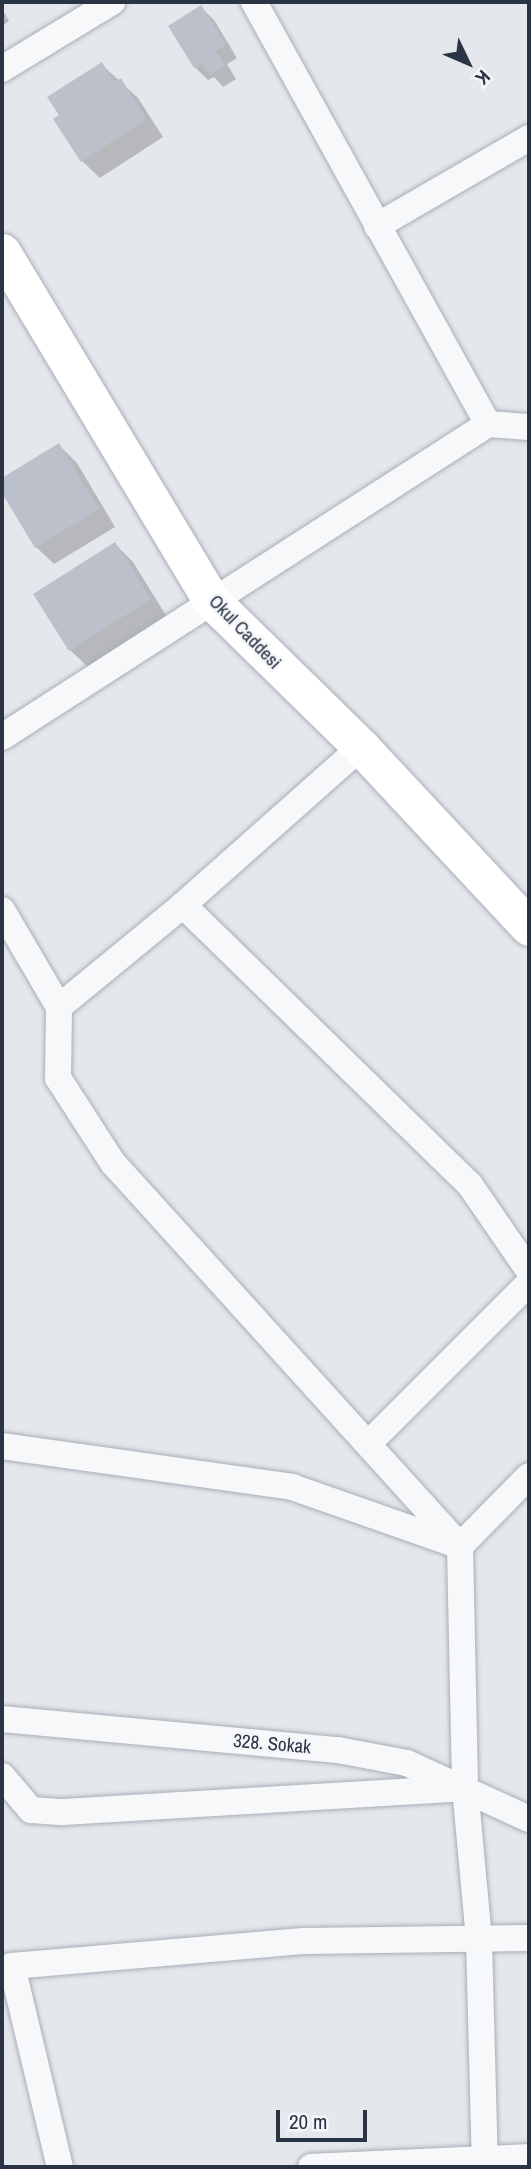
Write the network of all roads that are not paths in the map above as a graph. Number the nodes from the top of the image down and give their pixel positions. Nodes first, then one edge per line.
1 (112, 2) edge
2 (254, 2) edge
3 (2, 69) edge
4 (529, 138) edge
5 (377, 226) junction
6 (2, 253) edge
7 (488, 424) junction
8 (529, 427) edge
9 (212, 601) junction
10 (2, 737) edge
11 (361, 747) junction
12 (183, 905) junction
13 (2, 910) edge
14 (529, 927) edge
15 (59, 1007) junction
16 (529, 1271) edge
17 (529, 1283) edge
18 (368, 1444) junction
19 (2, 1446) edge
20 (529, 1476) edge
21 (460, 1546) junction
22 (2, 1719) edge
23 (2, 1776) edge
24 (466, 1788) junction
25 (529, 1819) edge
26 (529, 1938) edge
27 (479, 1940) junction
28 (7, 1968) edge
29 (529, 2157) edge
30 (484, 2164) edge
31 (60, 2167) edge
32 (311, 2167) edge

1 - 3 street
2 - 5 street
4 - 5 street
5 - 7 street
6 - 9 street, Okul Caddesi
7 - 8 street
7 - 9 street
9 - 10 street
9 - 11 street, Okul Caddesi
11 - 12 street
11 - 14 street, Okul Caddesi
12 - 15 street
12 - 16 street
13 - 15 street
15 - 18 street
17 - 18 street
18 - 21 street
19 - 21 street
20 - 21 street
21 - 24 street
22 - 24 street, 328. Sokak
23 - 24 street
24 - 25 street, 328. Sokak
24 - 27 street
26 - 27 street
27 - 28 street
27 - 30 street
28 - 31 street
29 - 30 street
30 - 32 street

